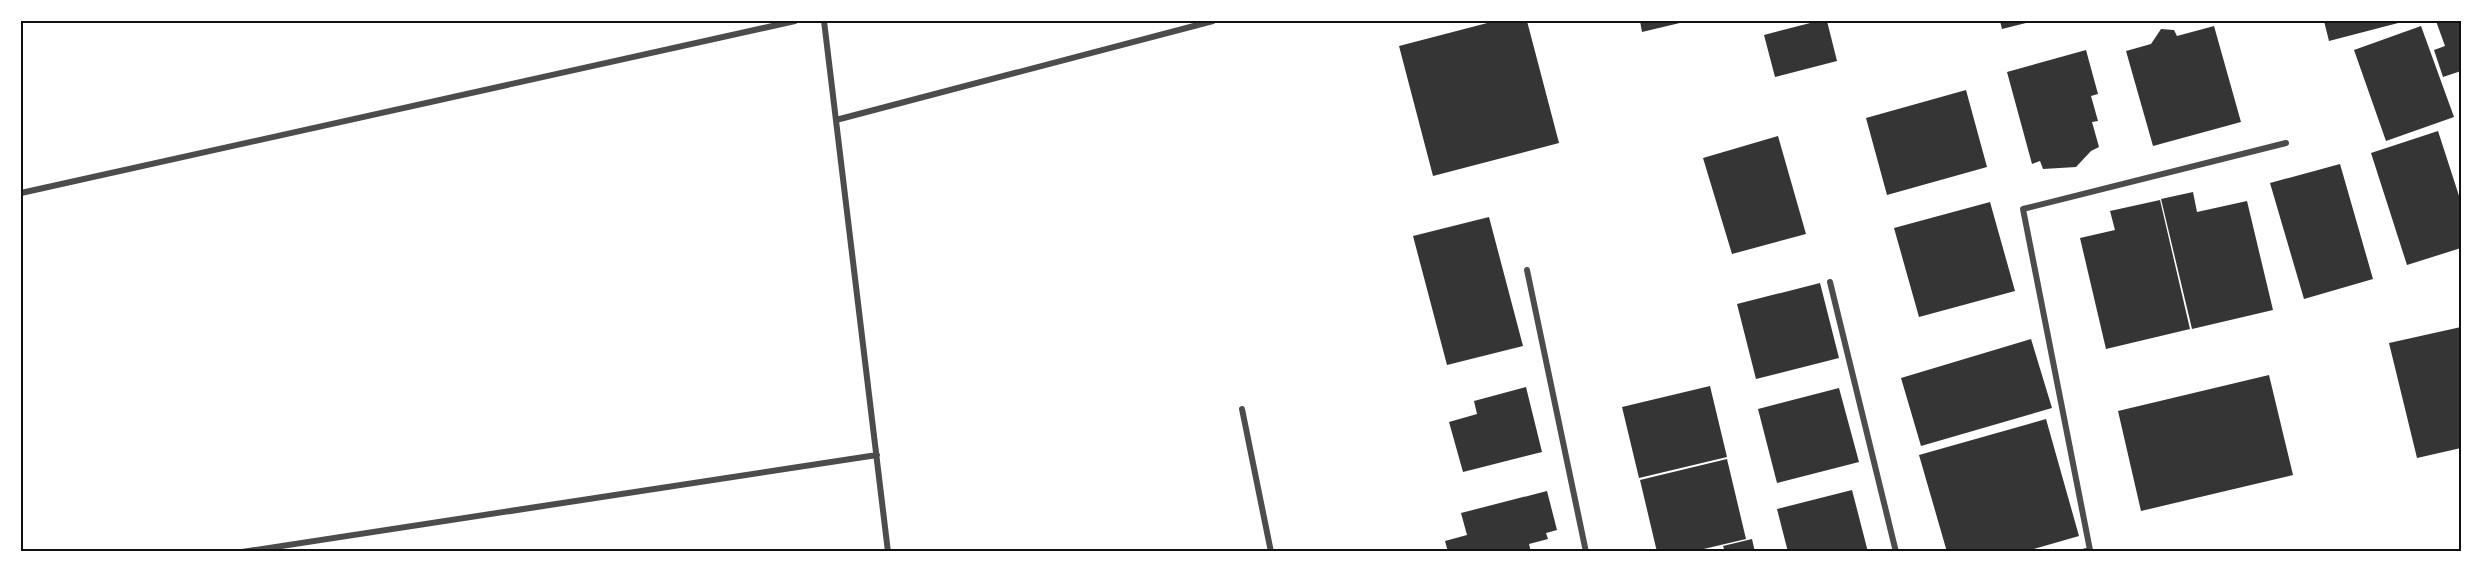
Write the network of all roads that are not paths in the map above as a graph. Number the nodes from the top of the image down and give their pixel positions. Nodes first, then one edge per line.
1 (795, 21) edge
2 (824, 21) edge
3 (1213, 21) edge
4 (836, 120) junction
5 (2286, 143) dead end
6 (21, 193) edge
7 (1527, 270) dead end
8 (1830, 282) dead end
9 (1242, 409) dead end
10 (877, 455) junction
11 (242, 552) edge
12 (888, 552) edge
13 (1271, 552) edge
14 (1586, 552) edge
15 (1896, 552) edge
16 (2083, 552) edge

1 - 6 street
2 - 4 street
3 - 4 street
4 - 10 street
5 - 16 street
7 - 14 street
8 - 15 street
9 - 13 street
10 - 11 street
10 - 12 street

